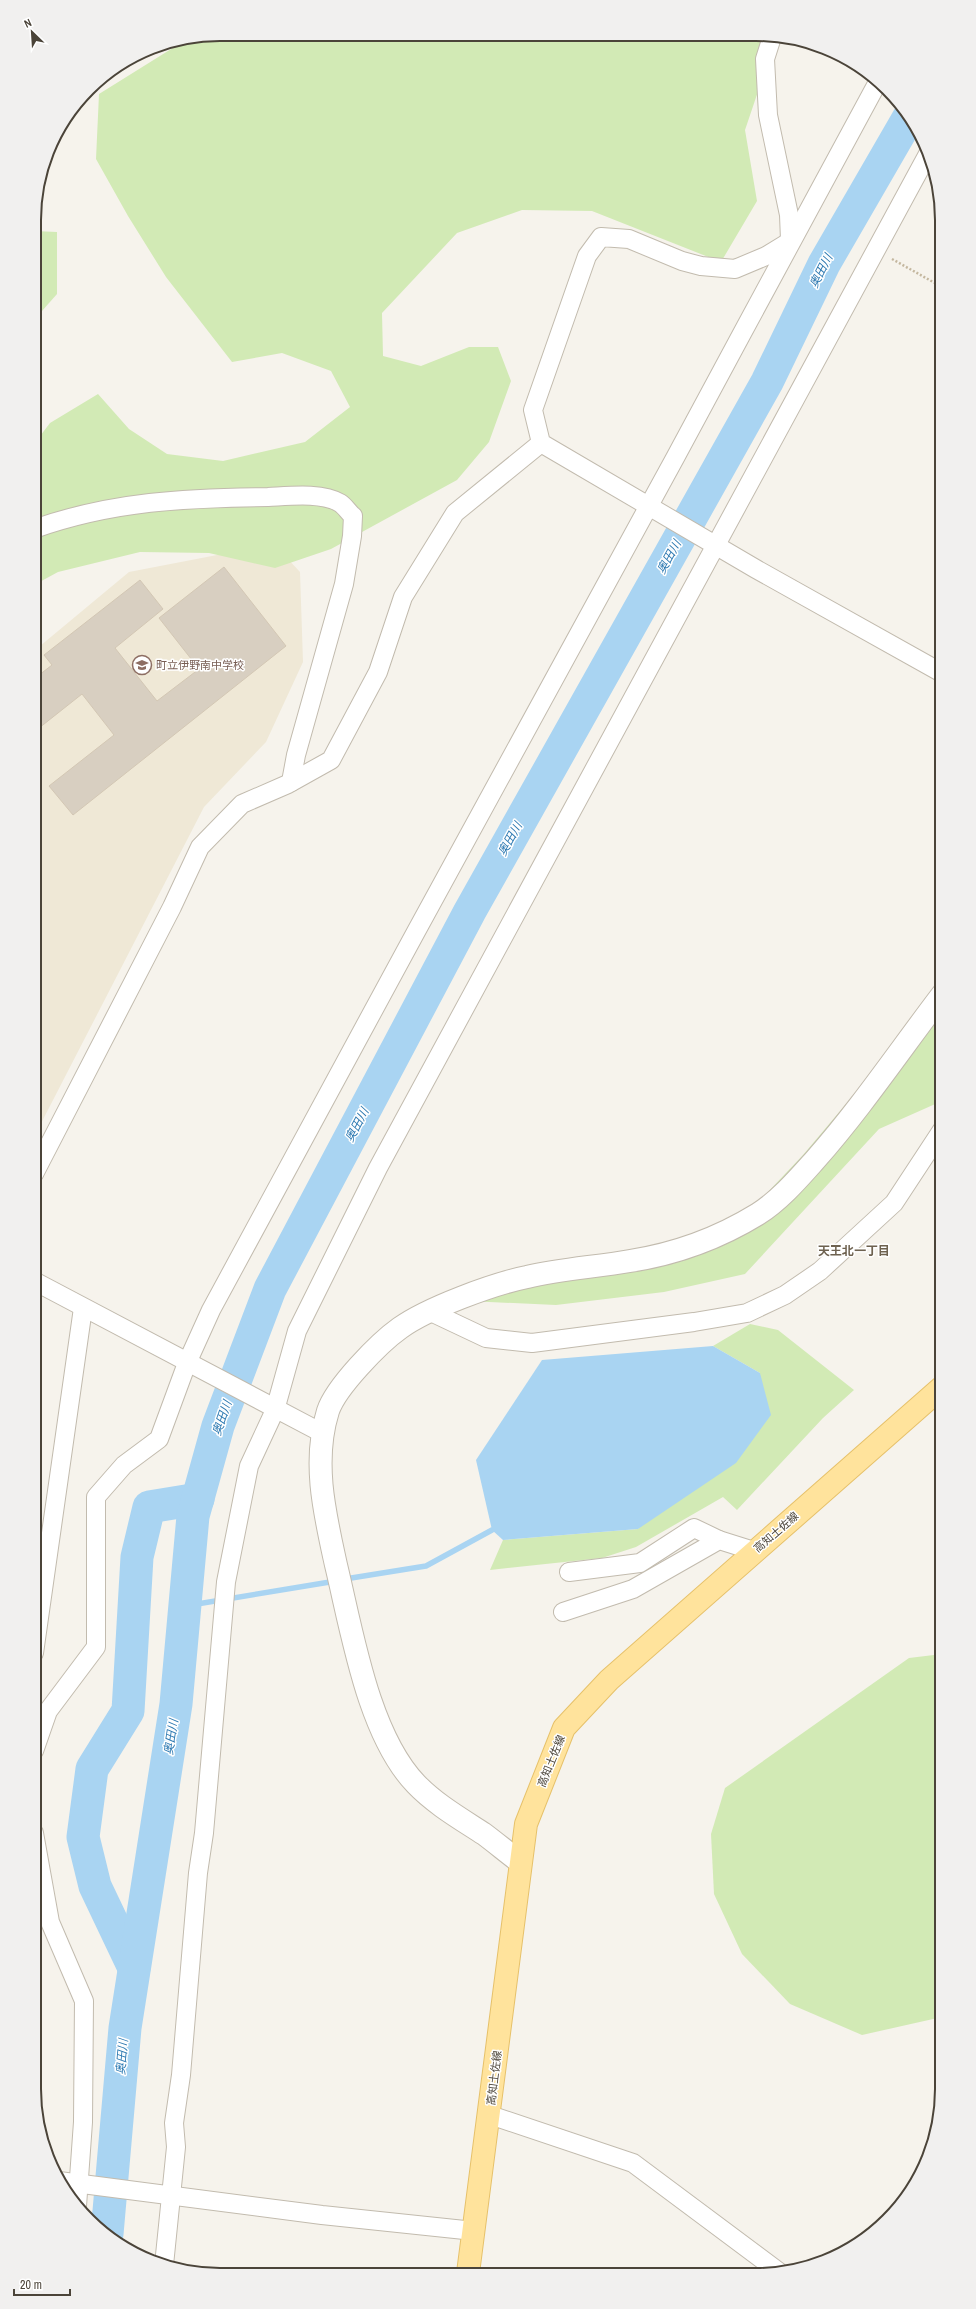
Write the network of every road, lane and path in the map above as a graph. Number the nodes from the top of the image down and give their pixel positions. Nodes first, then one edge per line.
1 (770, 41) edge
2 (875, 86) edge
3 (925, 160) edge
4 (790, 241) junction
5 (876, 250) junction
6 (935, 283) edge
7 (541, 443) junction
8 (649, 505) junction
9 (41, 527) edge
10 (716, 545) junction
11 (935, 669) edge
12 (291, 782) junction
13 (935, 1005) edge
14 (935, 1141) edge
15 (41, 1160) edge
16 (41, 1285) edge
17 (83, 1308) junction
18 (431, 1312) junction
19 (187, 1363) junction
20 (935, 1393) edge
21 (275, 1410) junction
22 (324, 1434) junction
23 (719, 1540) junction
24 (754, 1551) junction
25 (570, 1572) dead end
26 (41, 1604) edge
27 (563, 1612) dead end
28 (41, 1731) edge
29 (520, 1862) junction
30 (41, 1872) edge
31 (490, 2115) junction
32 (67, 2182) edge
33 (80, 2184) junction
34 (171, 2196) junction
35 (78, 2198) edge
36 (474, 2231) junction
37 (165, 2260) edge
38 (773, 2267) edge
39 (469, 2268) edge

1 - 4 street
2 - 4 street
3 - 5 street
4 - 7 street
4 - 8 street
5 - 6 path
5 - 10 street
7 - 8 street
7 - 12 street
8 - 10 street
8 - 19 street
9 - 12 street
10 - 11 street
10 - 21 street
12 - 15 street
13 - 18 street
14 - 18 street
16 - 17 street
17 - 19 street
17 - 26 street
18 - 22 street
19 - 21 street
19 - 28 street
20 - 24 main road, 高知土佐線
21 - 22 street
21 - 34 street
22 - 29 street
23 - 24 street
23 - 25 street
23 - 27 street
24 - 29 main road, 高知土佐線
29 - 31 main road, 高知土佐線
30 - 33 street
31 - 36 main road, 高知土佐線
31 - 38 street
32 - 33 street
33 - 34 street
33 - 35 street
34 - 36 street
34 - 37 street
36 - 39 main road, 高知土佐線

